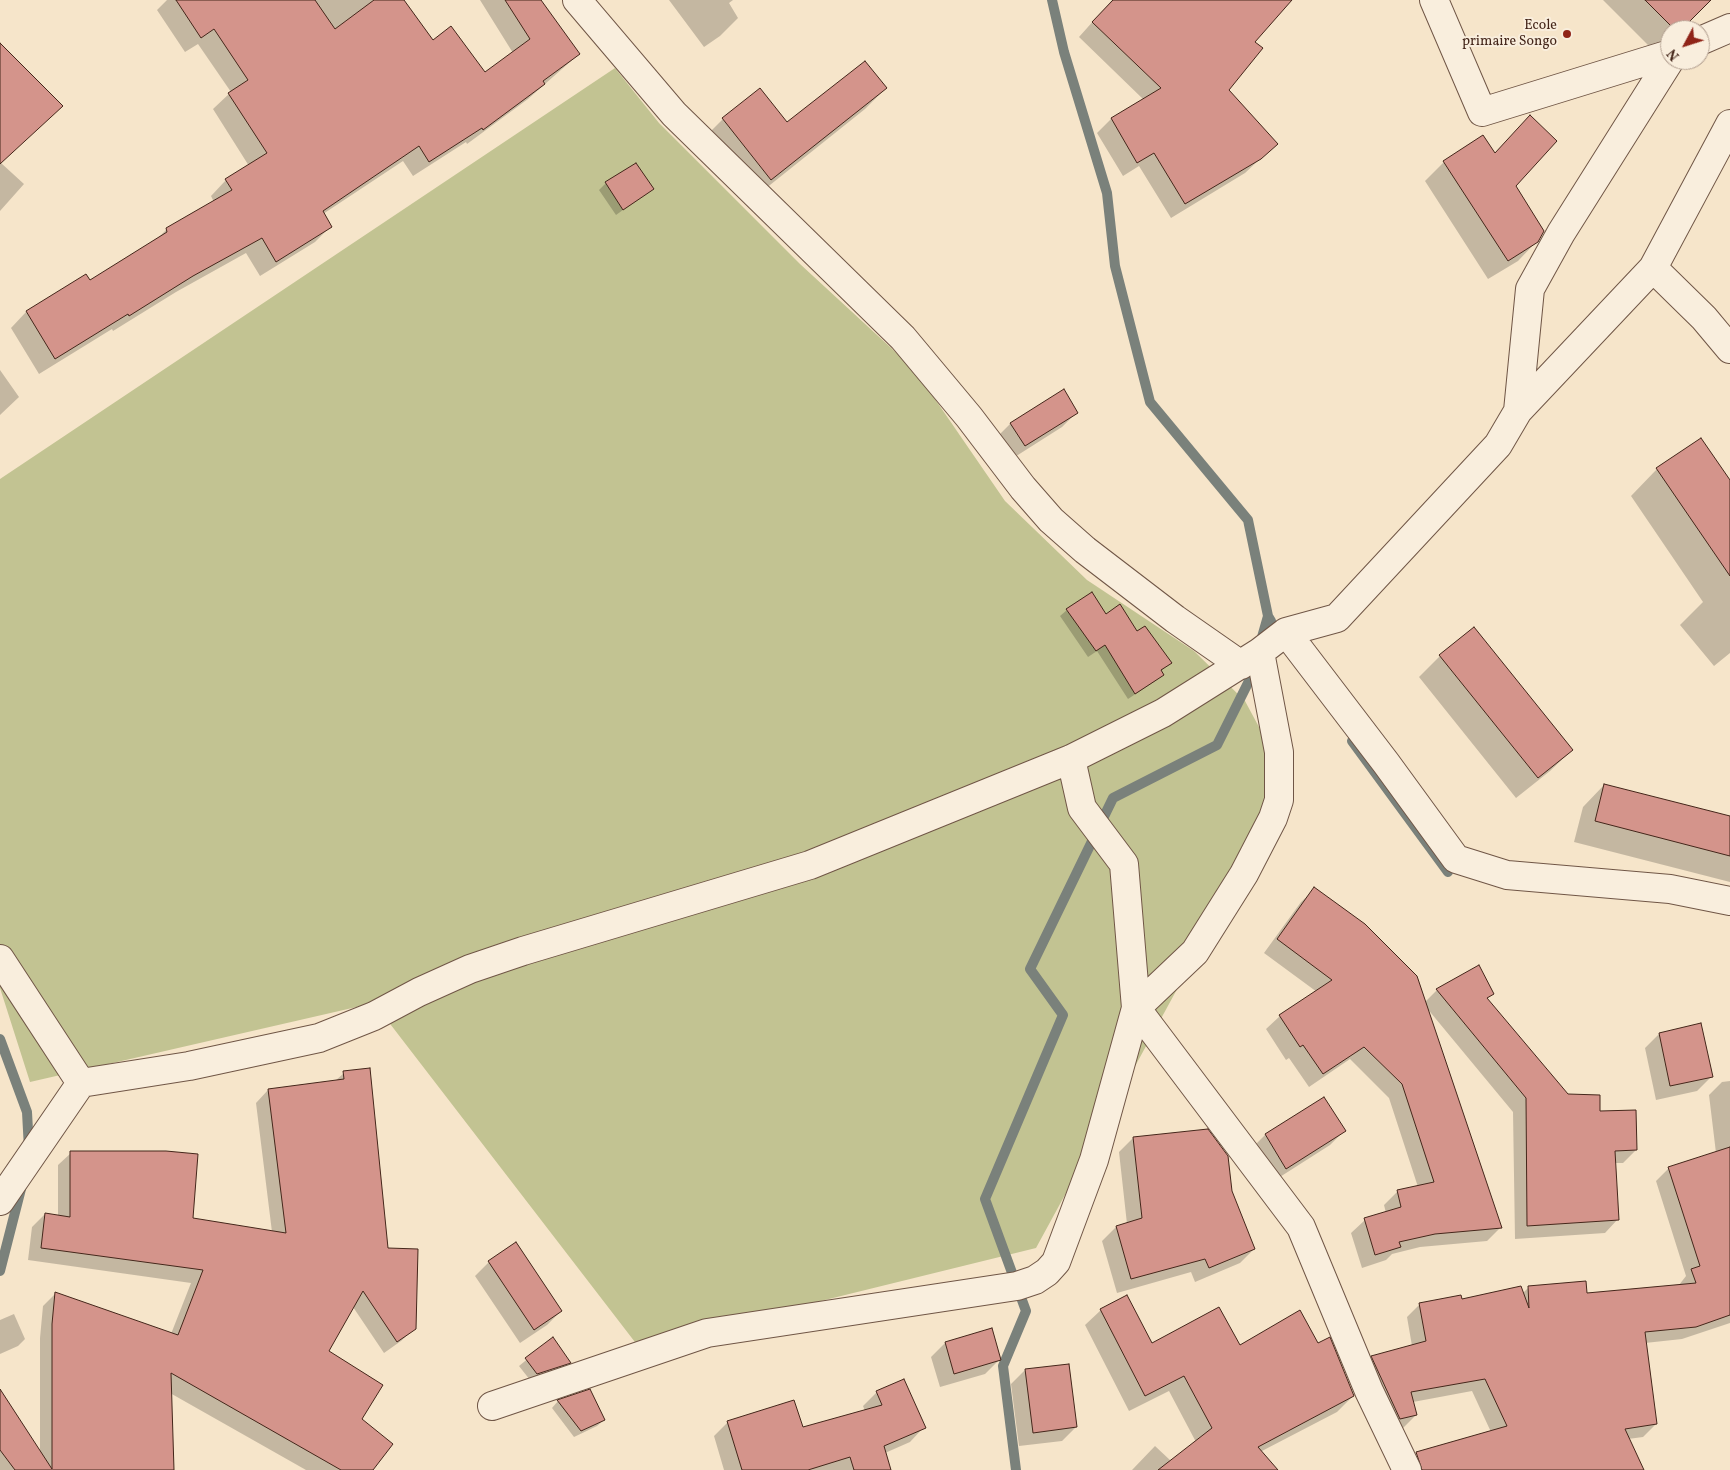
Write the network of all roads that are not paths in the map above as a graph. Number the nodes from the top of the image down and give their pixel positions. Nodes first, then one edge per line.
1 (577, 0) edge
2 (1434, 0) edge
3 (1730, 28) edge
4 (1710, 37) edge
5 (1660, 57) edge
6 (1664, 70) edge
7 (1730, 124) edge
8 (1653, 268) junction
9 (1730, 349) edge
10 (1518, 411) junction
11 (1286, 632) junction
12 (1251, 659) junction
13 (1071, 759) junction
14 (1730, 901) edge
15 (0, 959) edge
16 (1136, 1008) junction
17 (81, 1083) junction
18 (0, 1201) edge
19 (492, 1406) dead end
20 (1407, 1470) edge

1 - 12 street
2 - 5 street
3 - 4 street
6 - 10 street
7 - 8 street
8 - 9 street
8 - 10 street
10 - 11 street
11 - 12 street
11 - 14 street
12 - 13 street
12 - 16 street
13 - 16 street
13 - 17 street
15 - 17 street
16 - 19 street
16 - 20 street
17 - 18 street

